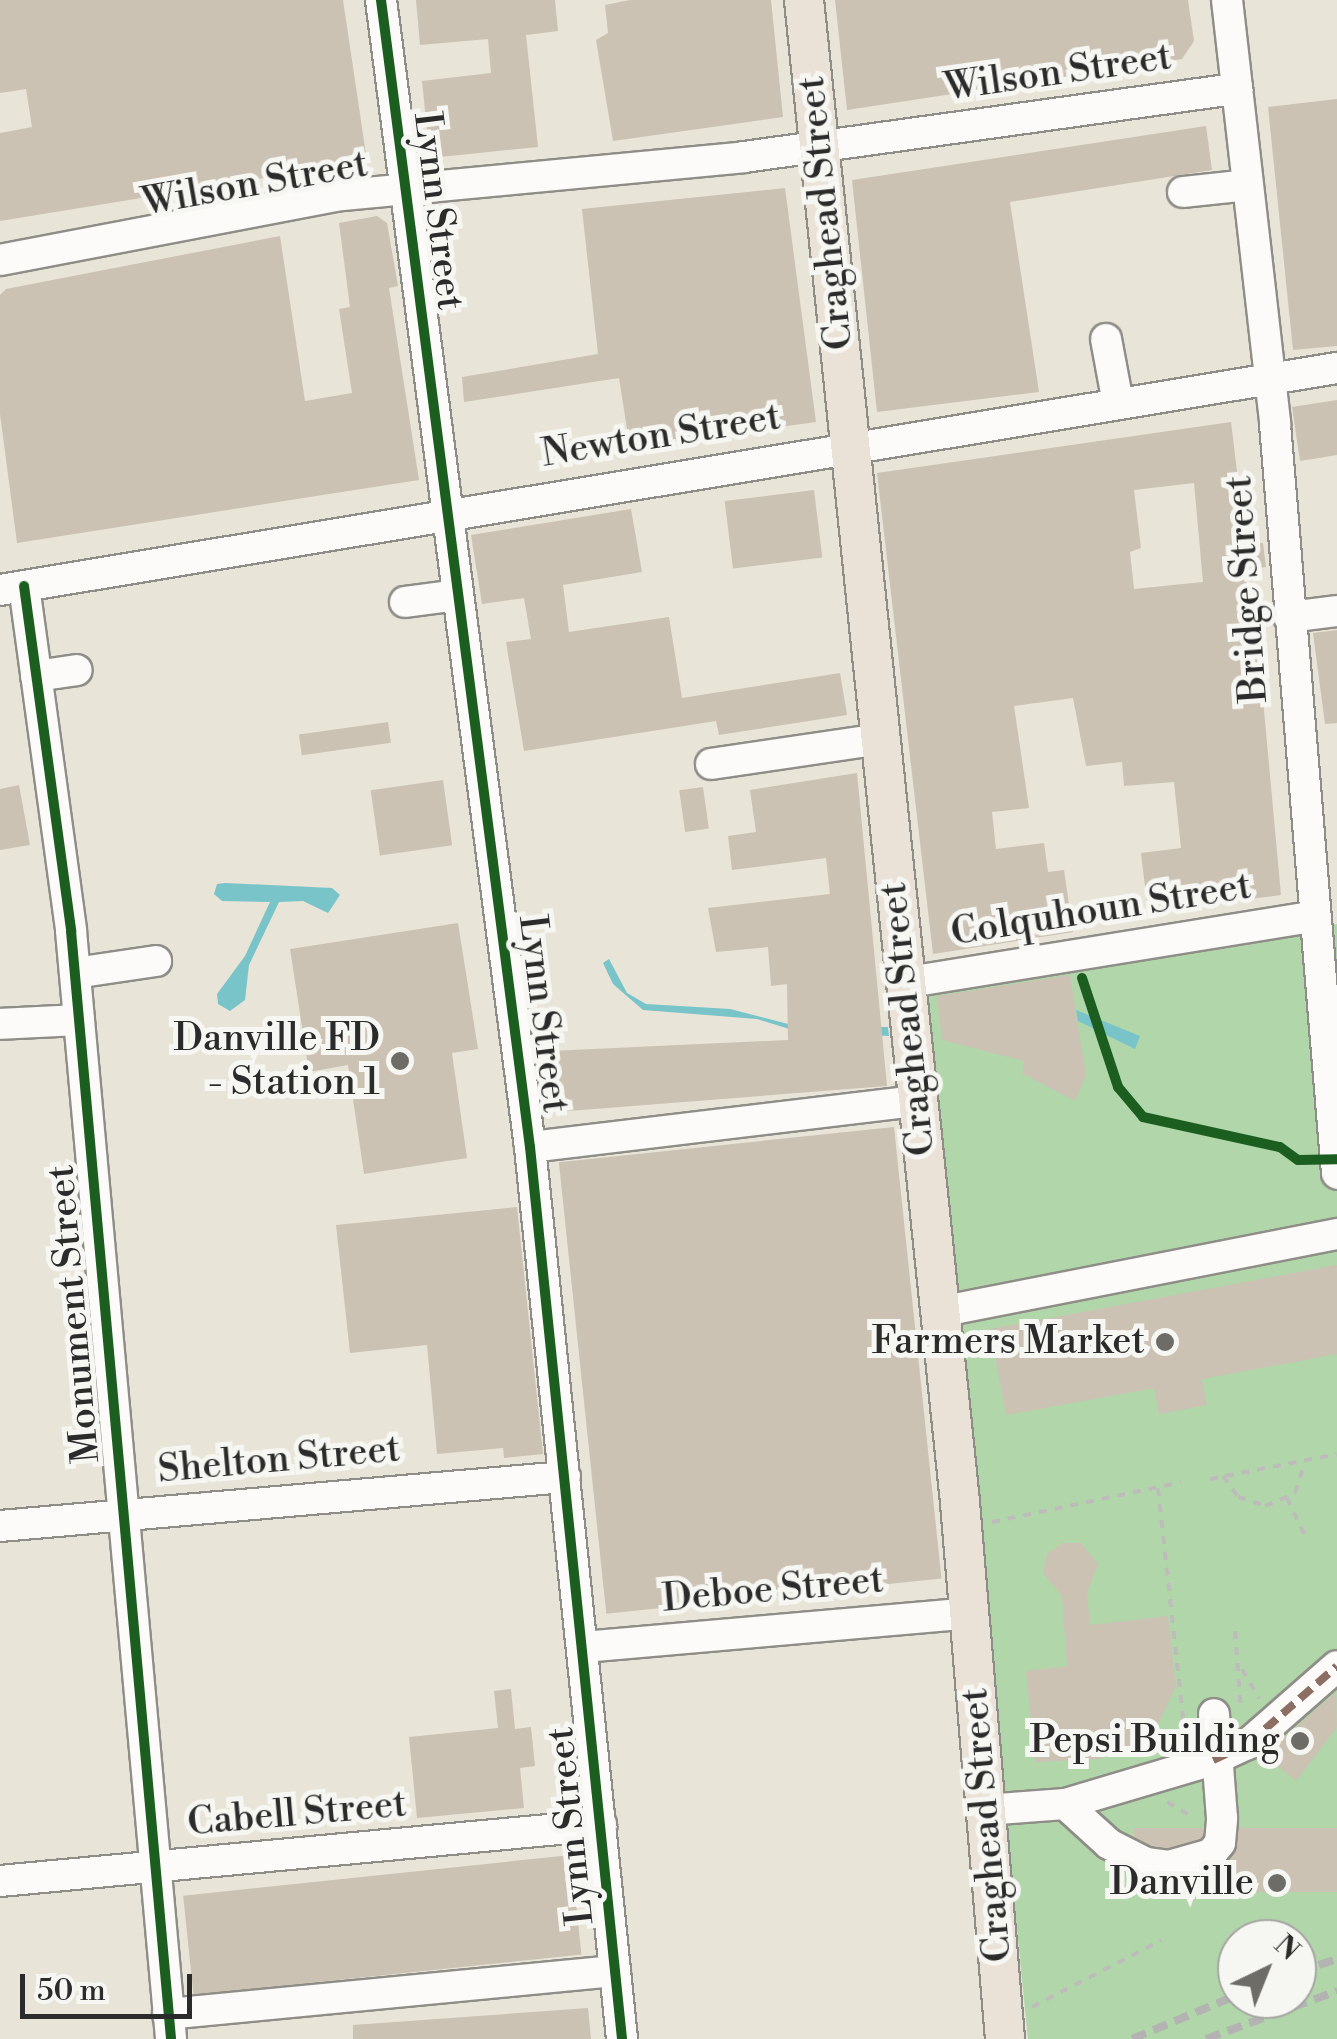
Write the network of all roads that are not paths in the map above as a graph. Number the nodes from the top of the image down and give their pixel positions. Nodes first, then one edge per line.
1 (381, 0) edge
2 (804, 0) edge
3 (1226, 0) edge
4 (1237, 89) junction
5 (820, 147) junction
6 (1248, 185) junction
7 (404, 190) junction
8 (1182, 192) dead end
9 (0, 260) edge
10 (1106, 339) dead end
11 (1337, 368) edge
12 (1270, 379) junction
13 (1118, 403) junction
14 (849, 445) junction
15 (446, 512) junction
16 (12, 588) edge
17 (458, 595) junction
18 (405, 602) dead end
19 (1337, 611) edge
20 (1289, 617) junction
21 (77, 670) dead end
22 (36, 676) junction
23 (880, 739) junction
24 (711, 764) dead end
25 (1311, 917) junction
26 (156, 962) dead end
27 (75, 973) junction
28 (904, 983) junction
29 (79, 1020) junction
30 (0, 1024) edge
31 (1330, 1040) edge
32 (916, 1101) junction
33 (530, 1147) junction
34 (1337, 1172) edge
35 (1337, 1234) edge
36 (939, 1312) junction
37 (565, 1477) junction
38 (122, 1513) junction
39 (0, 1526) edge
40 (968, 1613) junction
41 (584, 1646) junction
42 (1337, 1666) edge
43 (1214, 1714) dead end
44 (1213, 1760) junction
45 (1065, 1804) junction
46 (985, 1810) junction
47 (601, 1825) junction
48 (154, 1866) junction
49 (0, 1881) edge
50 (615, 1970) junction
51 (169, 2026) edge
52 (622, 2039) edge
53 (1005, 2039) edge

1 - 7 street, Lynn Street
2 - 5 main road, Craghead Street
3 - 4 street, Bridge Street
4 - 5 street, Wilson Street
4 - 6 street, Bridge Street
5 - 7 street, Wilson Street
5 - 14 main road, Craghead Street
6 - 8 street
6 - 12 street, Bridge Street
7 - 9 street, Wilson Street
7 - 15 street, Lynn Street
10 - 13 street
11 - 12 street, Newton Street
12 - 13 street, Newton Street
12 - 20 street, Bridge Street
13 - 14 street, Newton Street
14 - 15 street, Newton Street
14 - 23 main road, Craghead Street
15 - 16 street, Newton Street
15 - 17 street, Lynn Street
16 - 22 street, Monument Street
17 - 18 street
17 - 33 street, Lynn Street
19 - 20 street
20 - 25 street, Bridge Street
21 - 22 street
22 - 27 street, Monument Street
23 - 24 street
23 - 28 main road, Craghead Street
25 - 28 street, Colquhoun Street
25 - 31 street, Bridge Street
26 - 27 street
27 - 29 street, Monument Street
28 - 32 main road, Craghead Street
29 - 30 street
29 - 38 street, Monument Street
31 - 34 street, Bridge Street
32 - 33 street
32 - 36 main road, Craghead Street
33 - 37 street, Lynn Street
35 - 36 street
36 - 40 main road, Craghead Street
37 - 38 street, Shelton Street
37 - 41 street, Lynn Street
38 - 39 street, Shelton Street
38 - 48 street, Monument Street
40 - 41 street, Deboe Street
40 - 46 main road, Craghead Street
41 - 47 street, Lynn Street
42 - 44 street
43 - 44 street
44 - 45 street
44 - 45 street
45 - 46 street
46 - 53 main road, Craghead Street
47 - 48 street, Cabell Street
47 - 50 street, Lynn Street
48 - 49 street, Cabell Street
48 - 51 street, Monument Street
50 - 51 street
50 - 52 street, Lynn Street

